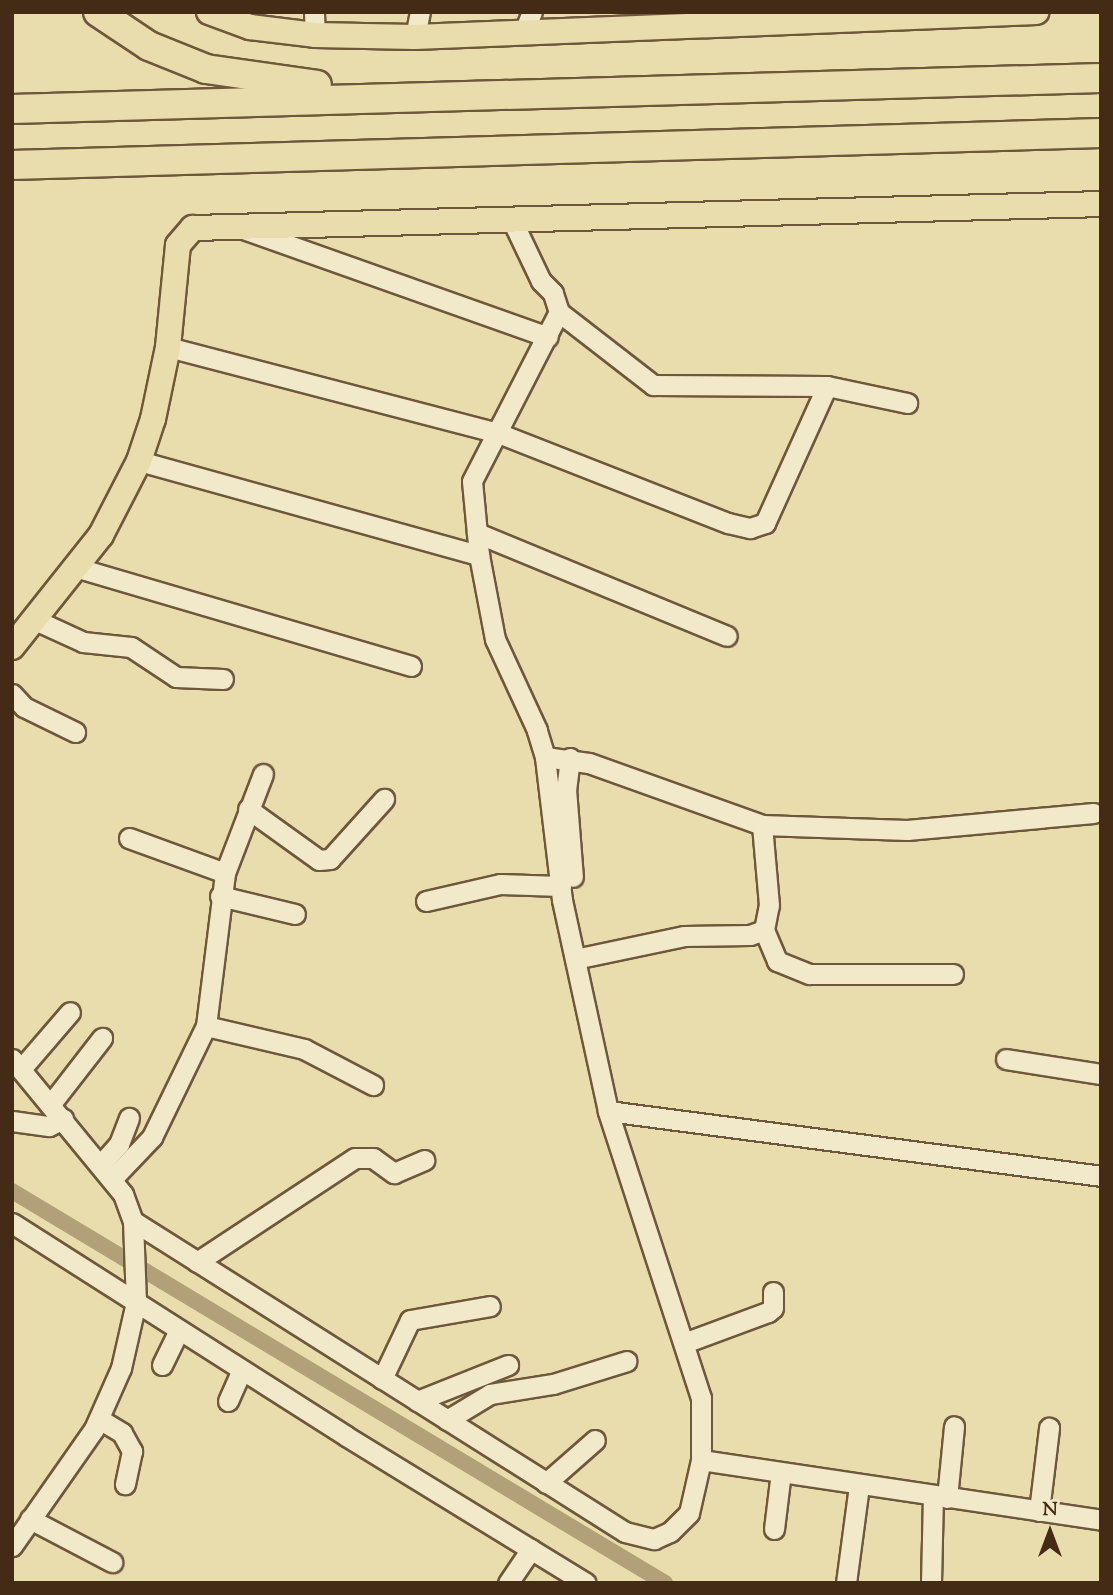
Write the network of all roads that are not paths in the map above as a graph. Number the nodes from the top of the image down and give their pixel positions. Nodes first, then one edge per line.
1 (98, 12) edge
2 (209, 12) edge
3 (420, 12) edge
4 (1036, 12) edge
5 (528, 23) edge
6 (315, 24) edge
7 (415, 37) junction
8 (1101, 78) edge
9 (517, 94) junction
10 (12, 110) edge
11 (1101, 134) edge
12 (12, 165) edge
13 (1101, 204) edge
14 (511, 218) junction
15 (229, 224) junction
16 (558, 312) junction
17 (548, 337) junction
18 (168, 347) junction
19 (827, 386) junction
20 (907, 403) dead end
21 (498, 433) junction
22 (139, 461) junction
23 (477, 533) junction
24 (479, 555) junction
25 (78, 568) junction
26 (33, 619) junction
27 (727, 636) dead end
28 (12, 647) edge
29 (411, 667) dead end
30 (223, 679) dead end
31 (12, 694) edge
32 (75, 732) dead end
33 (545, 757) junction
34 (570, 758) junction
35 (263, 775) dead end
36 (384, 799) dead end
37 (248, 808) junction
38 (1093, 813) dead end
39 (762, 825) junction
40 (129, 838) dead end
41 (225, 873) junction
42 (567, 882) junction
43 (220, 896) junction
44 (426, 901) dead end
45 (295, 914) dead end
46 (764, 930) junction
47 (575, 959) junction
48 (953, 974) dead end
49 (70, 1012) dead end
50 (206, 1026) junction
51 (102, 1038) dead end
52 (1006, 1059) dead end
53 (17, 1064) edge
54 (1101, 1074) edge
55 (373, 1085) dead end
56 (608, 1111) junction
57 (57, 1112) junction
58 (129, 1118) dead end
59 (12, 1121) edge
60 (424, 1160) dead end
61 (107, 1171) junction
62 (1101, 1176) edge
63 (12, 1223) edge
64 (134, 1229) junction
65 (197, 1262) junction
66 (773, 1292) dead end
67 (136, 1294) junction
68 (490, 1306) dead end
69 (179, 1330) junction
70 (684, 1343) junction
71 (627, 1361) dead end
72 (508, 1364) dead end
73 (162, 1365) dead end
74 (242, 1370) junction
75 (382, 1379) junction
76 (228, 1401) dead end
77 (417, 1401) junction
78 (99, 1419) junction
79 (447, 1420) junction
80 (954, 1426) dead end
81 (1049, 1428) dead end
82 (595, 1440) dead end
83 (701, 1460) junction
84 (781, 1472) junction
85 (546, 1483) junction
86 (125, 1484) dead end
87 (859, 1485) junction
88 (940, 1497) junction
89 (1040, 1511) junction
90 (30, 1519) junction
91 (1101, 1520) edge
92 (774, 1529) dead end
93 (12, 1546) edge
94 (531, 1549) junction
95 (112, 1562) dead end
96 (508, 1583) edge
97 (586, 1583) edge
98 (846, 1583) edge
99 (931, 1583) edge

1 - 9 highway
2 - 6 main road
3 - 7 street
4 - 5 main road
5 - 7 main road
6 - 7 main road
8 - 9 highway
9 - 10 highway
11 - 12 highway
13 - 14 main road
14 - 15 main road
14 - 16 street
15 - 17 street
15 - 18 main road
16 - 17 street
16 - 19 street
17 - 21 street
18 - 21 street
18 - 22 main road
19 - 20 street
19 - 21 street
21 - 23 street
22 - 24 street
22 - 25 main road
23 - 24 street
23 - 27 street
24 - 33 street
25 - 26 main road
25 - 29 street
26 - 28 main road
26 - 30 street
31 - 32 street
33 - 34 street
33 - 42 street
34 - 39 street
34 - 42 street
35 - 37 street
36 - 37 street
37 - 41 street
38 - 39 street
39 - 46 street
40 - 41 street
41 - 43 street
42 - 44 street
42 - 47 street
43 - 45 street
43 - 50 street
46 - 47 street
46 - 48 street
47 - 56 street
49 - 53 street
50 - 55 street
50 - 61 street
51 - 57 street
52 - 54 street
53 - 57 street
56 - 62 street
56 - 70 street
57 - 59 street
57 - 61 street
58 - 61 street
60 - 65 street
61 - 64 street
63 - 67 street
64 - 65 street
64 - 67 street
65 - 75 street
66 - 70 street
67 - 69 street
67 - 78 street
68 - 75 street
69 - 73 street
69 - 74 street
70 - 83 street
71 - 79 street
72 - 77 street
74 - 76 street
74 - 94 street
75 - 77 street
77 - 79 street
78 - 86 street
78 - 90 street
79 - 85 street
80 - 88 street
81 - 89 street
82 - 85 street
83 - 84 street
83 - 85 street
84 - 87 street
84 - 92 street
87 - 88 street
87 - 98 street
88 - 89 street
88 - 99 street
89 - 91 street
90 - 93 street
90 - 95 street
94 - 96 street
94 - 97 street

